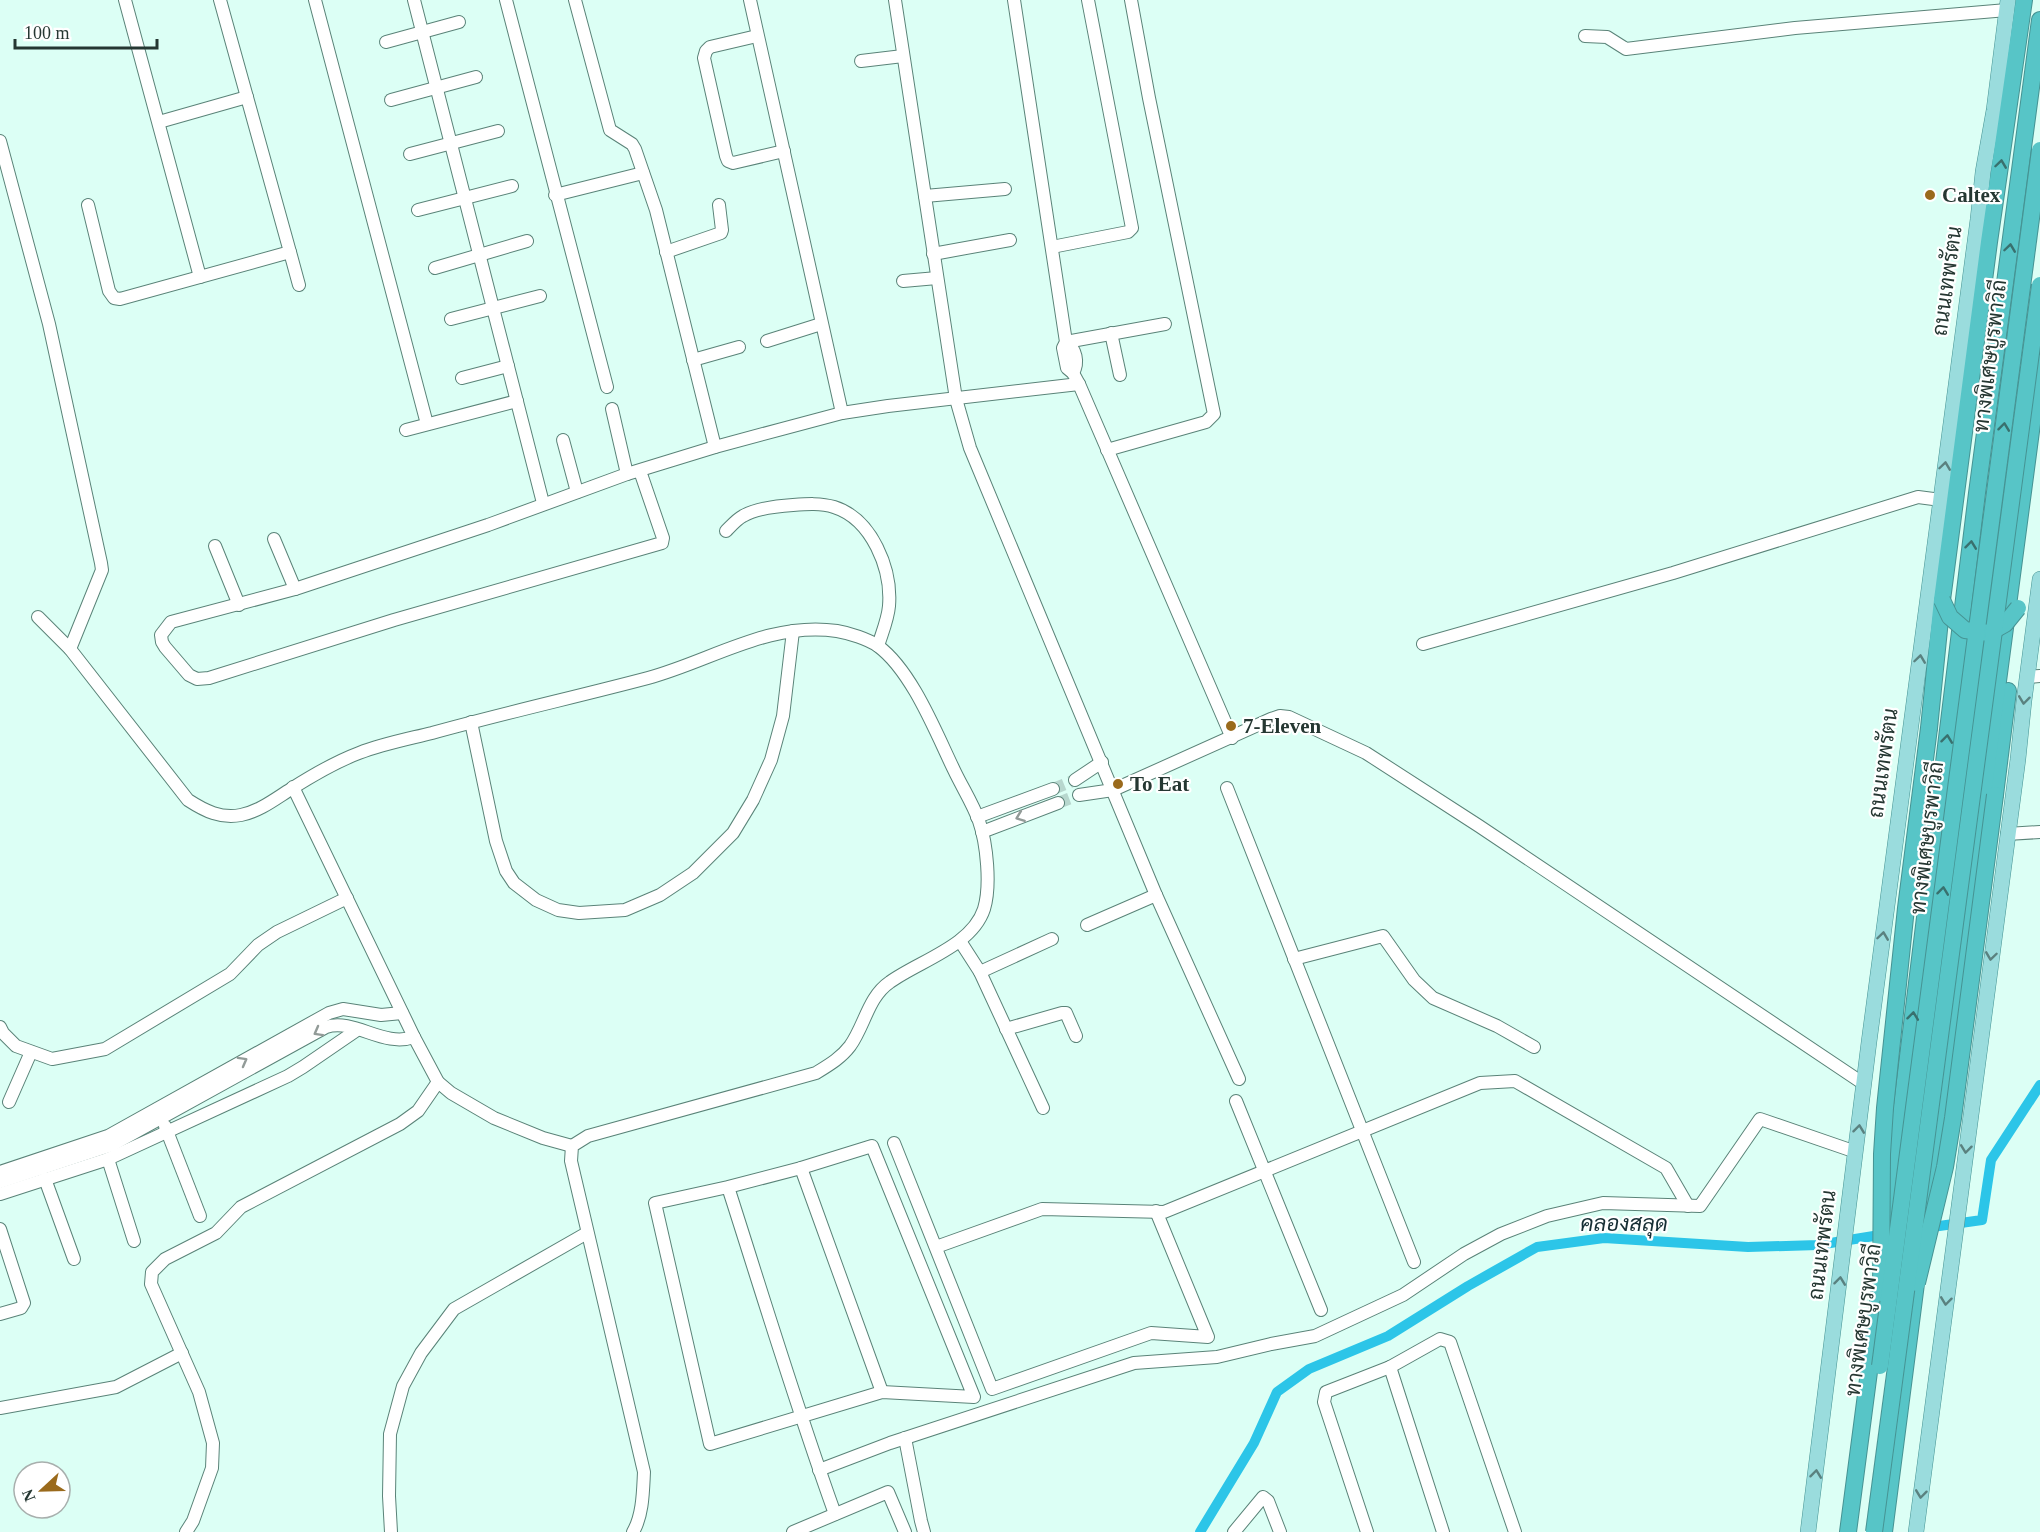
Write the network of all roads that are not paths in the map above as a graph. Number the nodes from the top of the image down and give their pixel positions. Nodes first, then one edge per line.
1 (125, 0) edge
2 (220, 0) edge
3 (315, 0) edge
4 (414, 0) edge
5 (506, 0) edge
6 (575, 0) edge
7 (750, 0) edge
8 (895, 0) edge
9 (1014, 0) edge
10 (1088, 0) edge
11 (1131, 0) edge
12 (2024, 0) edge
13 (2007, 5) edge
14 (2040, 20) edge
15 (459, 22) dead end
16 (423, 32) junction
17 (757, 36) junction
18 (1585, 36) dead end
19 (386, 42) dead end
20 (903, 56) junction
21 (861, 61) dead end
22 (476, 77) dead end
23 (436, 87) junction
24 (247, 97) junction
25 (391, 100) dead end
26 (159, 122) junction
27 (498, 131) dead end
28 (0, 141) edge
29 (451, 143) junction
30 (2040, 150) edge
31 (784, 151) junction
32 (411, 154) dead end
33 (643, 173) junction
34 (512, 186) dead end
35 (1005, 189) dead end
36 (555, 195) junction
37 (924, 196) junction
38 (465, 199) junction
39 (88, 205) dead end
40 (719, 205) dead end
41 (418, 210) dead end
42 (1010, 240) dead end
43 (527, 241) dead end
44 (1052, 247) junction
45 (290, 252) junction
46 (666, 252) junction
47 (933, 254) junction
48 (480, 256) junction
49 (435, 268) dead end
50 (200, 277) junction
51 (937, 278) junction
52 (903, 281) dead end
53 (299, 285) dead end
54 (2040, 285) edge
55 (540, 296) dead end
56 (493, 308) junction
57 (451, 319) dead end
58 (821, 324) junction
59 (1165, 324) dead end
60 (1111, 333) junction
61 (767, 340) dead end
62 (1066, 342) junction
63 (739, 348) dead end
64 (693, 360) junction
65 (2040, 363) edge
66 (508, 366) junction
67 (1120, 375) dead end
68 (462, 378) dead end
69 (1076, 378) junction
70 (607, 387) dead end
71 (956, 399) junction
72 (517, 401) junction
73 (612, 409) dead end
74 (842, 413) junction
75 (427, 424) junction
76 (406, 430) dead end
77 (563, 440) dead end
78 (2040, 440) edge
79 (715, 447) junction
80 (1107, 450) junction
81 (634, 472) junction
82 (577, 492) junction
83 (1941, 500) junction
84 (543, 503) junction
85 (726, 531) dead end
86 (274, 539) dead end
87 (215, 546) dead end
88 (2040, 579) edge
89 (295, 589) junction
90 (1942, 600) junction
91 (239, 604) junction
92 (2018, 608) junction
93 (38, 617) dead end
94 (793, 631) junction
95 (1423, 644) dead end
96 (878, 646) junction
97 (70, 649) junction
98 (2033, 677) edge
99 (471, 722) junction
100 (1232, 738) junction
101 (1102, 762) junction
102 (1075, 780) tunnel mouth
103 (293, 787) junction
104 (1227, 788) dead end
105 (1053, 789) tunnel mouth
106 (1113, 790) junction
107 (1079, 795) tunnel mouth
108 (1058, 803) tunnel mouth
109 (977, 818) junction
110 (982, 832) junction
111 (2040, 832) edge
112 (2007, 834) junction
113 (1156, 895) junction
114 (347, 898) junction
115 (1088, 925) dead end
116 (1052, 939) dead end
117 (960, 940) junction
118 (1294, 959) junction
119 (980, 972) junction
120 (402, 1013) junction
121 (0, 1028) edge
122 (1006, 1029) junction
123 (357, 1030) junction
124 (1076, 1036) dead end
125 (414, 1037) junction
126 (1534, 1047) dead end
127 (31, 1052) junction
128 (247, 1071) junction
129 (1239, 1079) dead end
130 (438, 1082) junction
131 (1864, 1084) junction
132 (255, 1091) junction
133 (1236, 1101) dead end
134 (9, 1102) dead end
135 (1043, 1108) dead end
136 (160, 1113) junction
137 (1363, 1131) junction
138 (166, 1132) junction
139 (894, 1143) dead end
140 (572, 1146) junction
141 (1856, 1152) junction
142 (108, 1159) junction
143 (801, 1168) junction
144 (1266, 1170) junction
145 (0, 1172) edge
146 (37, 1173) junction
147 (0, 1182) edge
148 (728, 1187) junction
149 (0, 1194) edge
150 (1688, 1206) junction
151 (1156, 1211) junction
152 (200, 1216) dead end
153 (0, 1229) edge
154 (587, 1233) junction
155 (134, 1242) dead end
156 (936, 1247) junction
157 (4, 1253) edge
158 (74, 1259) dead end
159 (1414, 1262) dead end
160 (1321, 1310) dead end
161 (0, 1314) edge
162 (182, 1353) junction
163 (1390, 1367) junction
164 (1888, 1367) junction
165 (882, 1392) junction
166 (0, 1408) edge
167 (802, 1416) junction
168 (905, 1438) junction
169 (819, 1470) junction
170 (835, 1514) junction
171 (814, 1528) edge
172 (186, 1532) edge
173 (391, 1532) edge
174 (633, 1532) edge
175 (793, 1532) edge
176 (905, 1532) edge
177 (924, 1532) edge
178 (1234, 1532) edge
179 (1280, 1532) edge
180 (1367, 1532) edge
181 (1443, 1532) edge
182 (1515, 1532) edge
183 (1808, 1532) edge
184 (1848, 1532) edge
185 (1857, 1532) edge
186 (1874, 1532) edge
187 (1884, 1532) edge
188 (1916, 1532) edge

1 - 26 street
2 - 24 street
3 - 75 street
4 - 16 street
5 - 36 street
6 - 33 street
7 - 17 street
8 - 20 street
9 - 44 street
10 - 44 street
11 - 80 street
90 -> 12 highway
13 - 18 street
83 -> 13 main road, ถนนเทพรัตน
184 -> 14 highway
15 - 16 street
16 - 19 street
16 - 23 street
17 - 31 street
17 - 31 street
20 - 21 street
20 - 37 street
22 - 23 street
23 - 25 street
23 - 29 street
24 - 26 street
24 - 45 street
26 - 50 street
27 - 29 street
28 - 97 street
29 - 32 street
29 - 38 street
164 -> 30 highway, ทางพิเศษบูรพาวิถี, bridge
31 - 58 street
33 - 36 street
33 - 46 street
34 - 38 street
35 - 37 street
36 - 70 street
37 - 47 street
38 - 41 street
38 - 48 street
39 - 50 street
40 - 46 street
42 - 47 street
43 - 48 street
44 - 62 street
45 - 50 street
45 - 53 street
46 - 64 street
47 - 51 street
48 - 49 street
48 - 56 street
51 - 52 street
51 - 71 street
54 - 164 highway, ทางพิเศษบูรพาวิถี, bridge
55 - 56 street
56 - 57 street
56 - 66 street
58 - 61 street
58 - 74 street
59 - 60 street
60 - 62 street
60 - 67 street
62 - 69 street
63 - 64 street
64 - 79 street
65 - 187 highway
66 - 68 street
66 - 72 street
69 - 71 street
69 - 80 street
71 - 74 street
71 - 101 street
72 - 75 street
72 - 84 street
73 - 81 street
74 - 79 street
75 - 76 street
77 - 82 street
78 - 92 highway
79 - 81 street
80 - 100 street
81 - 82 street
81 - 91 street
82 - 84 street
83 - 95 street
131 -> 83 main road, ถนนเทพรัตน
84 - 89 street
85 - 96 street
86 - 89 street
87 - 91 street
88 - 98 main road
89 - 91 street
90 - 92 highway, bridge
90 - 164 highway, bridge
92 - 164 highway, bridge
93 - 97 street
94 - 96 street
94 - 99 street
94 - 99 street
96 - 109 street
97 - 103 street
98 -> 112 main road
99 - 103 street
100 - 106 street
100 - 131 street
101 - 102 street
101 - 106 street
103 - 114 street
104 - 118 street
105 - 109 street
106 - 107 street
106 - 113 street
108 -> 110 street
109 - 110 street
110 - 117 street
111 - 112 street
112 -> 188 main road
113 - 115 street
113 - 129 street
114 - 120 street
114 - 127 street
116 - 119 street
117 - 119 street
117 - 140 street
118 - 126 street
118 - 137 street
119 - 122 street
120 - 125 street
136 -> 120 street
121 - 127 street
122 - 124 street
122 - 135 street
123 - 125 street
123 -> 128 street
123 - 132 street
125 - 130 street
127 - 134 street
128 - 132 street
128 - 136 street
130 - 140 street
130 - 162 street
141 -> 131 main road, ถนนเทพรัตน
132 - 138 street
133 - 144 street
136 - 138 street
136 - 146 street
137 - 144 street
137 - 150 street
137 - 159 street
138 - 142 street
138 - 152 street
139 - 156 street
140 - 154 street
141 - 150 street
183 -> 141 main road, ถนนเทพรัตน
142 - 146 street
142 - 155 street
143 - 148 street
143 - 165 street
143 - 165 street
144 - 151 street
144 - 160 street
145 - 146 street
146 - 147 street
146 - 149 street
146 - 158 street
148 - 167 street
148 - 167 street
150 - 168 street
151 - 156 street
151 - 156 street
153 - 157 street
154 - 173 street
154 - 174 street
157 - 161 street
162 - 166 street
162 - 172 street
163 - 180 street
163 - 181 street
163 - 182 street
164 - 185 highway, ทางพิเศษบูรพาวิถี
164 - 186 highway, ทางพิเศษบูรพาวิถี, bridge
165 - 167 street
167 - 169 street
168 - 169 street
168 - 177 street
169 - 170 street
170 - 171 street
170 - 176 street
171 - 175 street
178 - 179 street

